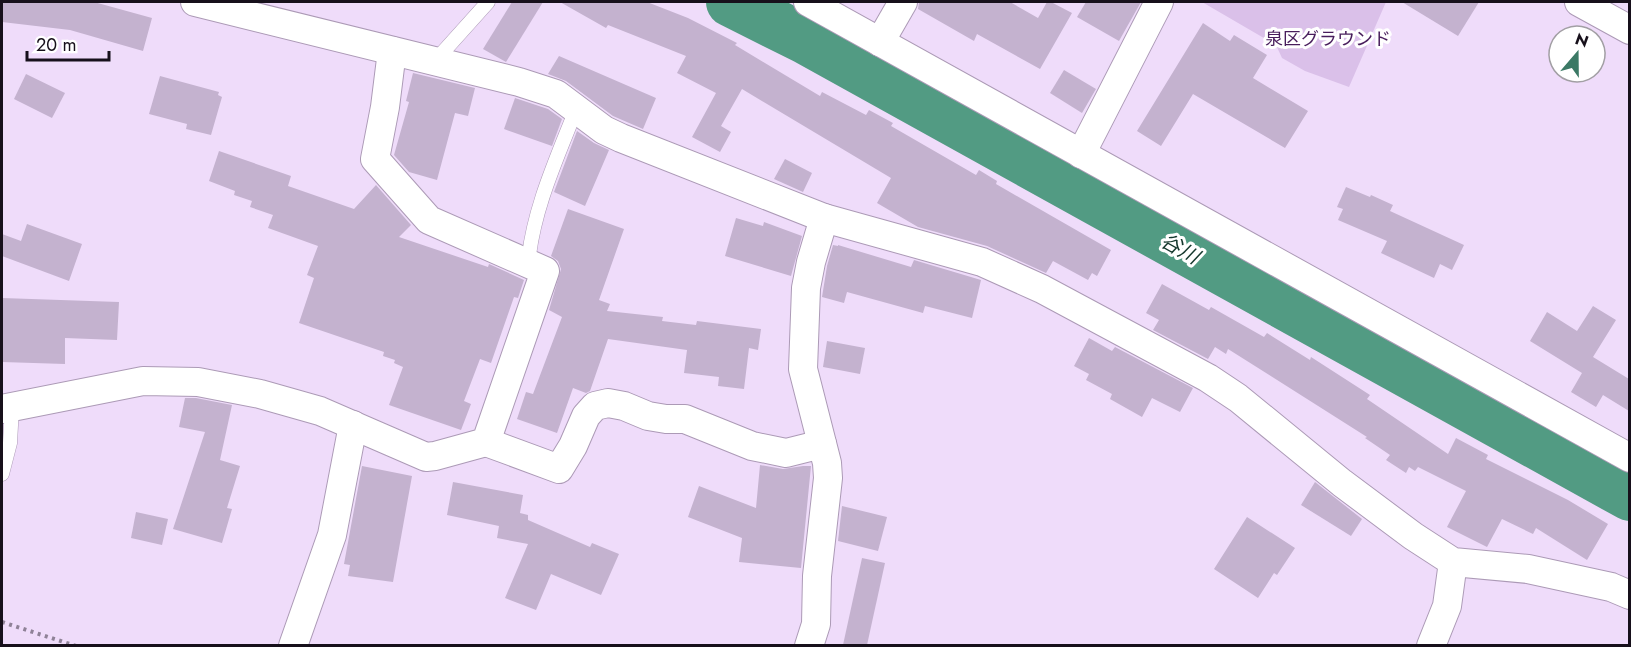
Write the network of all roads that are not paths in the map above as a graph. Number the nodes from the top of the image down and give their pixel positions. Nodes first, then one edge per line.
1 (195, 2) edge
2 (488, 2) edge
3 (808, 2) edge
4 (903, 2) edge
5 (1159, 2) edge
6 (1579, 2) edge
7 (1629, 30) edge
8 (880, 42) junction
9 (392, 51) junction
10 (435, 61) junction
11 (577, 107) junction
12 (1081, 154) junction
13 (824, 218) junction
14 (528, 264) junction
15 (7, 408) edge
16 (353, 425) junction
17 (486, 442) junction
18 (822, 444) junction
19 (1629, 458) edge
20 (2, 474) edge
21 (1454, 562) junction
22 (1629, 595) edge
23 (293, 645) edge
24 (809, 645) edge
25 (1431, 645) edge

1 - 9 street
2 - 10 lane
3 - 8 street
4 - 8 street
5 - 12 street
6 - 7 street
8 - 12 street
9 - 10 street
9 - 14 street
10 - 11 street
11 - 13 street
11 - 14 lane
12 - 19 street
13 - 18 street
13 - 21 street
14 - 17 street
15 - 16 street
15 - 20 lane
16 - 17 street
16 - 23 street
17 - 18 street
18 - 24 street
21 - 22 street
21 - 25 street

